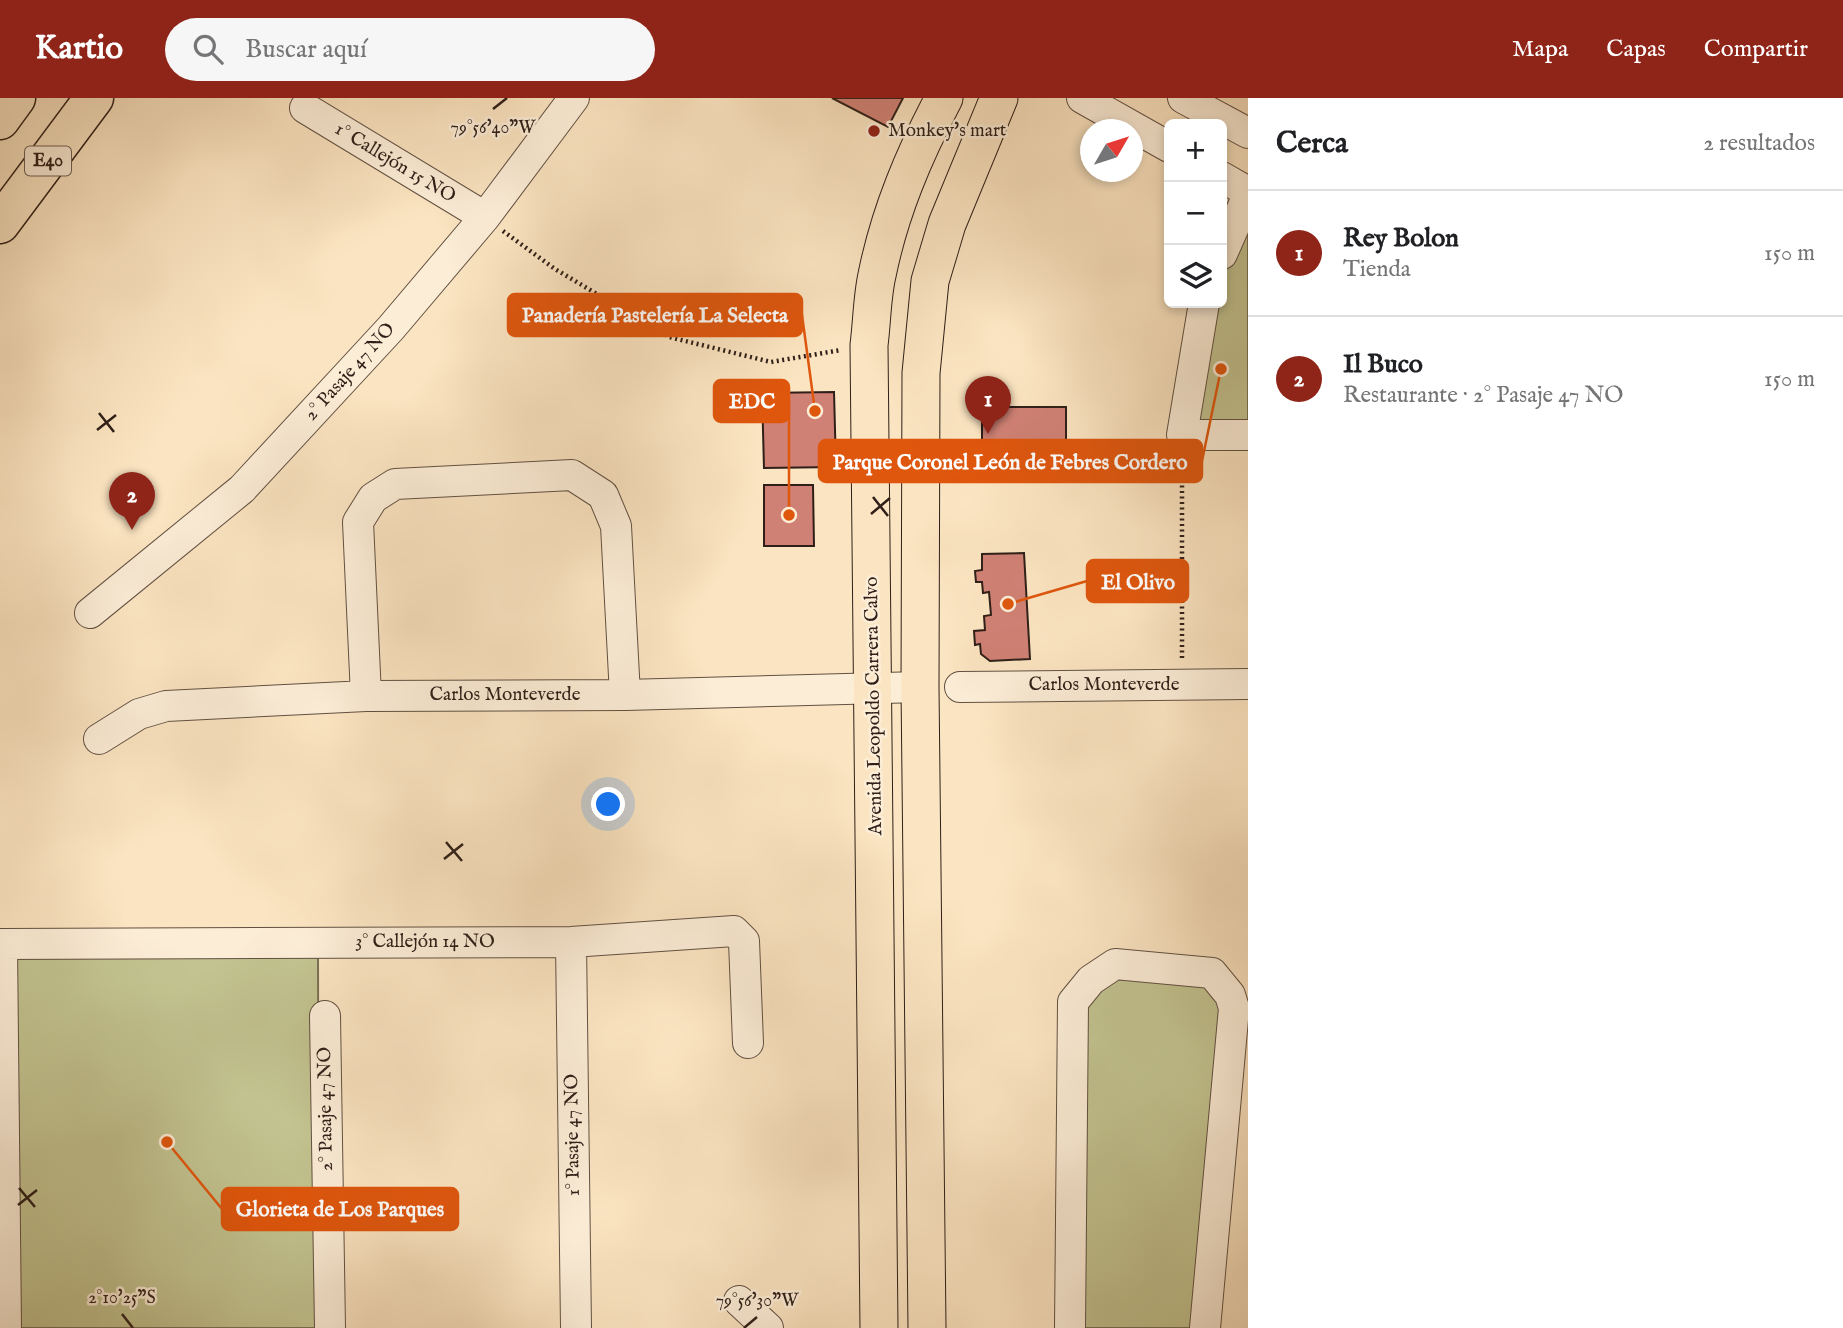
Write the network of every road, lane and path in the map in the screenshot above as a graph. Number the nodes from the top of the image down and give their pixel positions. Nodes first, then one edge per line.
1 (16, 98) edge
2 (94, 98) edge
3 (574, 98) edge
4 (944, 98) edge
5 (999, 98) edge
6 (1083, 98) edge
7 (1183, 98) edge
8 (305, 108) dead end
9 (0, 120) edge
10 (1248, 133) edge
11 (1164, 144) edge
12 (1227, 180) edge
13 (1248, 194) edge
14 (485, 217) junction
15 (0, 224) edge
16 (1226, 245) edge
17 (1204, 308) edge
18 (869, 345) junction
19 (1182, 435) junction
20 (1248, 435) edge
21 (90, 613) dead end
22 (1248, 684) edge
23 (1182, 685) junction
24 (874, 687) junction
25 (920, 687) junction
26 (960, 687) dead end
27 (625, 695) junction
28 (366, 696) junction
29 (99, 740) dead end
30 (571, 942) junction
31 (1, 944) edge
32 (325, 1016) dead end
33 (748, 1043) dead end
34 (2, 1193) edge
35 (739, 1301) dead end
36 (6, 1328) edge
37 (330, 1328) edge
38 (576, 1328) edge
39 (768, 1328) edge
40 (879, 1328) edge
41 (927, 1328) edge
42 (1070, 1328) edge
43 (1205, 1328) edge

1 - 9 highway
2 - 15 highway, E40
3 - 14 street, 2° Pasaje 47 NO
4 - 18 main road, Avenida Leopoldo Carrera Calvo
5 - 25 main road
6 - 11 street
7 - 10 street
8 - 14 street, 1° Callejón 15 NO
12 - 13 street
13 - 16 street
14 - 18 path
14 - 21 street, 2° Pasaje 47 NO
17 - 19 street
18 - 24 main road, Avenida Leopoldo Carrera Calvo
19 - 20 street
19 - 23 path
22 - 23 street, Carlos Monteverde
23 - 26 street, Carlos Monteverde
24 - 25 street, Carlos Monteverde
24 - 27 street, Carlos Monteverde
24 - 40 main road, Avenida Leopoldo Carrera Calvo
25 - 41 main road
27 - 28 street, Carlos Monteverde
27 - 28 street
28 - 29 street, Carlos Monteverde
30 - 31 street, 3° Callejón 14 NO
30 - 33 street, 3° Callejón 14 NO
30 - 38 street, 1° Pasaje 47 NO
31 - 34 street
32 - 37 street, 2° Pasaje 47 NO
34 - 36 street
35 - 39 street
42 - 43 street

